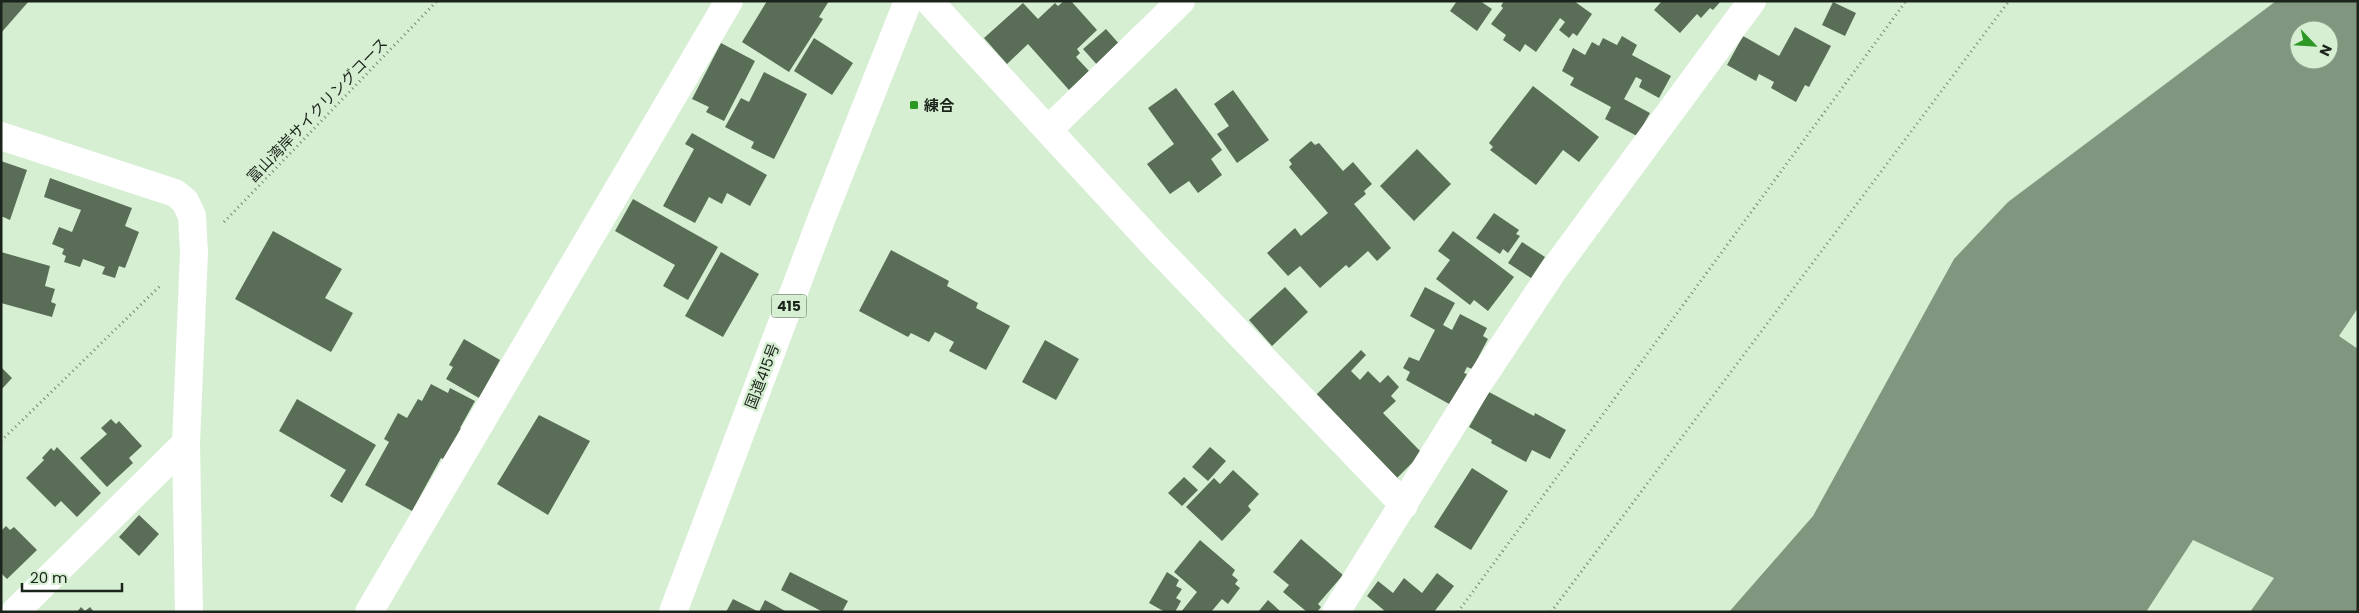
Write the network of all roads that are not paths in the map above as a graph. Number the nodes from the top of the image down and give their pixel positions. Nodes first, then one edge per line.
1 (729, 1) edge
2 (908, 1) edge
3 (929, 1) edge
4 (1181, 1) edge
5 (1752, 1) edge
6 (1048, 130) junction
7 (1, 136) edge
8 (186, 443) junction
9 (1404, 505) junction
10 (15, 612) edge
11 (189, 612) edge
12 (369, 612) edge
13 (673, 612) edge
14 (1336, 612) edge

1 - 12 main road
2 - 13 main road, 国道415号 / 415
3 - 6 main road
4 - 6 main road
5 - 9 main road
6 - 9 main road
7 - 8 main road
8 - 10 main road
8 - 11 main road
9 - 14 main road

